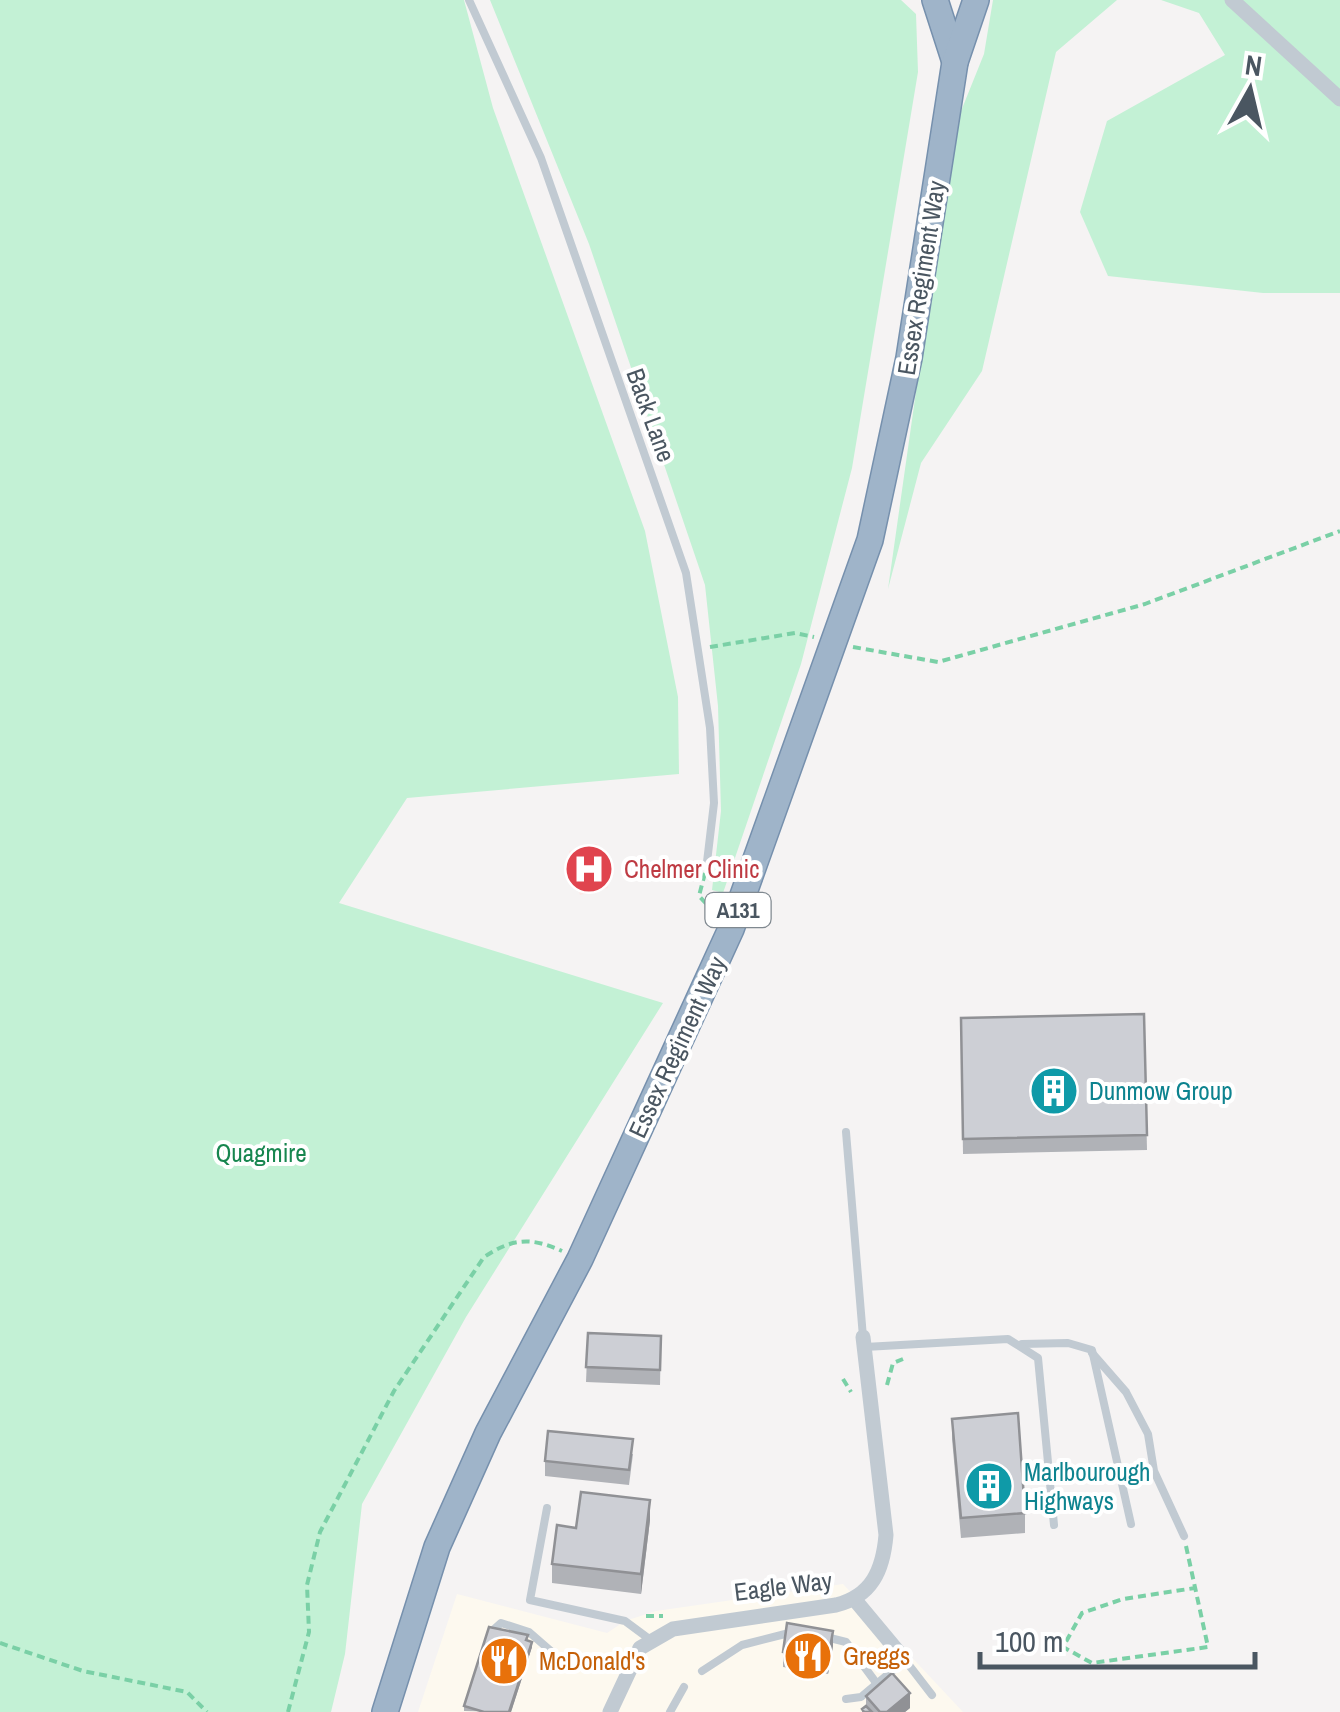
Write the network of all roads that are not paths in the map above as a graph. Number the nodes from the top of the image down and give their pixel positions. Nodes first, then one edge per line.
1 (469, 0) edge
2 (935, 0) edge
3 (976, 0) edge
4 (1232, 0) edge
5 (955, 62) junction
6 (1340, 99) edge
7 (707, 862) road end
8 (846, 1132) dead end
9 (864, 1342) junction
10 (1022, 1344) junction
11 (1092, 1353) junction
12 (547, 1508) dead end
13 (1131, 1524) dead end
14 (1054, 1525) dead end
15 (1184, 1536) road end
16 (855, 1600) junction
17 (491, 1632) edge
18 (803, 1634) edge
19 (819, 1636) edge
20 (652, 1641) junction
21 (552, 1652) dead end
22 (905, 1660) junction
23 (702, 1671) dead end
24 (876, 1684) junction
25 (684, 1687) dead end
26 (932, 1694) dead end
27 (846, 1699) dead end
28 (384, 1712) edge
29 (610, 1712) edge
30 (670, 1712) edge

1 - 7 lane, Back Lane
2 - 5 highway, Essex Regiment Way / A131
3 - 5 highway, Essex Regiment Way / A131
4 - 6 street
5 - 28 highway, Essex Regiment Way / A131
8 - 9 lane
9 - 10 lane
9 - 16 street, Eagle Way
10 - 11 lane
10 - 14 lane
11 - 13 lane
11 - 15 lane
12 - 20 lane
16 - 20 street, Eagle Way
16 - 22 street
17 - 21 lane
18 - 23 lane
19 - 24 lane
20 - 29 street
22 - 24 lane
22 - 26 lane
24 - 27 lane
25 - 30 lane

